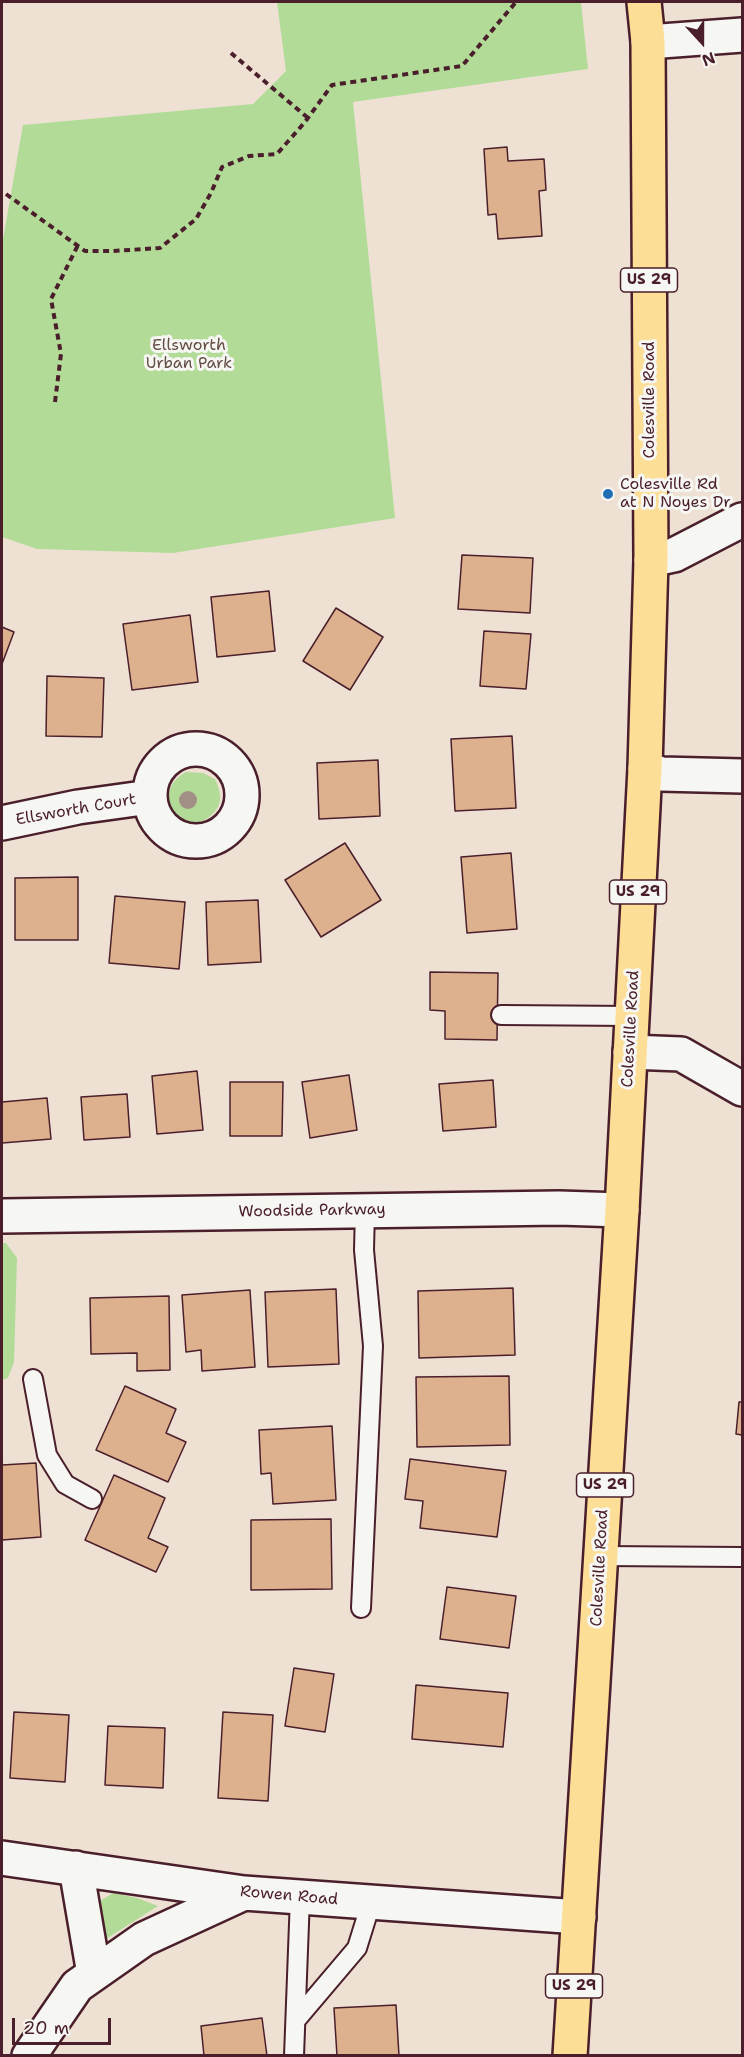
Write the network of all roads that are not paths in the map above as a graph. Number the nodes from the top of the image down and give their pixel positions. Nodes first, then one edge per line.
1 (644, 2) edge
2 (742, 35) edge
3 (648, 42) junction
4 (742, 520) edge
5 (651, 560) junction
6 (645, 768) junction
7 (742, 776) edge
8 (150, 797) dead end
9 (2, 823) edge
10 (501, 1015) dead end
11 (632, 1016) junction
12 (630, 1052) junction
13 (742, 1089) edge
14 (365, 1210) junction
15 (622, 1210) junction
16 (2, 1215) edge
17 (33, 1380) dead end
18 (92, 1499) dead end
19 (601, 1556) junction
20 (742, 1557) edge
21 (361, 1608) dead end
22 (2, 1858) edge
23 (76, 1868) junction
24 (244, 1893) junction
25 (300, 1897) junction
26 (371, 1903) junction
27 (579, 1917) junction
28 (94, 1974) junction
29 (296, 2020) junction
30 (29, 2055) edge
31 (294, 2055) edge
32 (570, 2055) edge

1 - 3 highway, Colesville Road / US 29
2 - 3 street
3 - 5 highway, Colesville Road / US 29
4 - 5 street
5 - 6 highway, Colesville Road / US 29
6 - 7 street
6 - 11 highway, Colesville Road / US 29
8 - 9 street, Ellsworth Court
10 - 11 lane
11 - 12 highway, Colesville Road / US 29
12 - 13 street
12 - 15 highway, Colesville Road / US 29
14 - 15 street, Woodside Parkway
14 - 16 street, Woodside Parkway
14 - 21 lane
15 - 19 highway, Colesville Road / US 29
17 - 18 lane
19 - 20 lane
19 - 27 highway, Colesville Road / US 29
22 - 23 street, Rowen Road
23 - 24 street, Rowen Road
23 - 28 street
24 - 25 street, Rowen Road
24 - 28 street
25 - 26 street, Rowen Road
25 - 29 lane
26 - 27 street, Rowen Road
26 - 29 lane
27 - 32 highway, Colesville Road / US 29
28 - 30 street
29 - 31 lane

